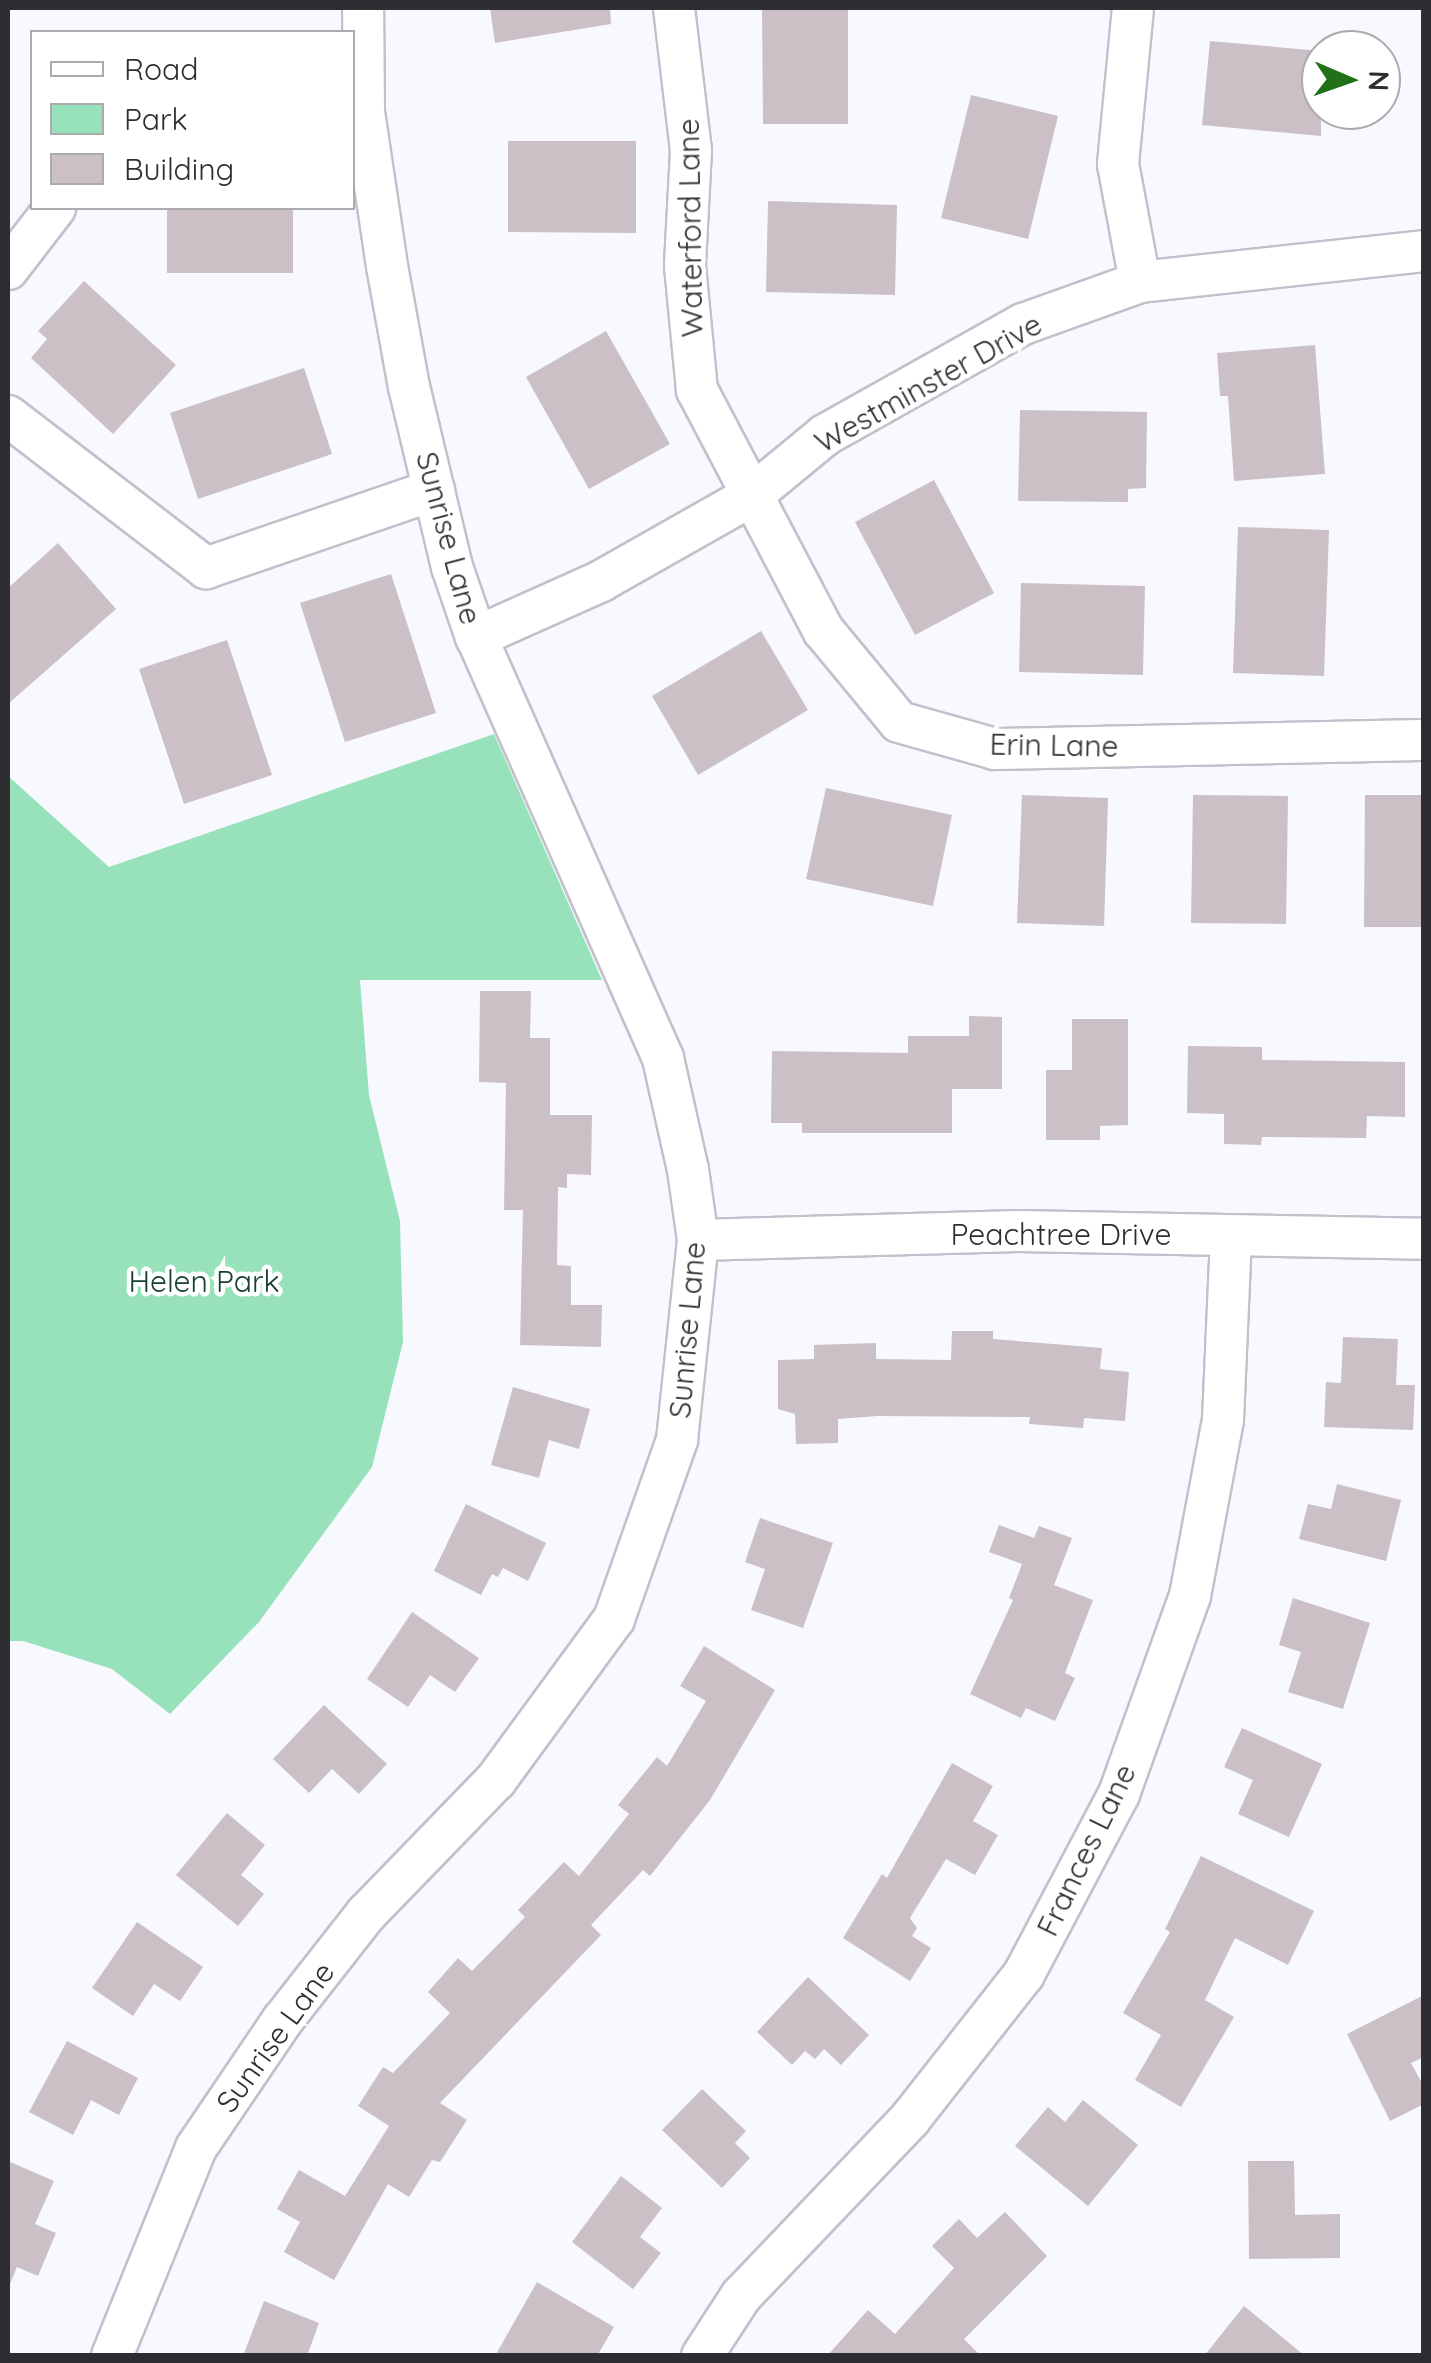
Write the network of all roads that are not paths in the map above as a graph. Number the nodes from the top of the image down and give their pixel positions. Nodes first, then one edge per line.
1 (363, 8) edge
2 (674, 8) edge
3 (1132, 8) edge
4 (358, 114) edge
5 (53, 210) edge
6 (1424, 251) edge
7 (8, 269) edge
8 (1140, 282) junction
9 (8, 416) edge
10 (434, 490) junction
11 (751, 496) junction
12 (476, 637) junction
13 (1424, 740) edge
14 (1231, 1236) junction
15 (1424, 1239) edge
16 (698, 1240) junction
17 (112, 2356) edge
18 (702, 2356) edge

1 - 4 street, Sunrise Lane
2 - 11 street, Waterford Lane
3 - 8 street
4 - 10 street, Sunrise Lane
5 - 7 street
6 - 8 street, Westminster Drive
8 - 11 street, Westminster Drive
9 - 10 street
10 - 12 street, Sunrise Lane
11 - 12 street, Westminster Drive
11 - 13 street, Erin Lane
12 - 16 street, Sunrise Lane
14 - 15 street, Peachtree Drive
14 - 16 street, Peachtree Drive
14 - 18 street, Frances Lane
16 - 17 street, Sunrise Lane

